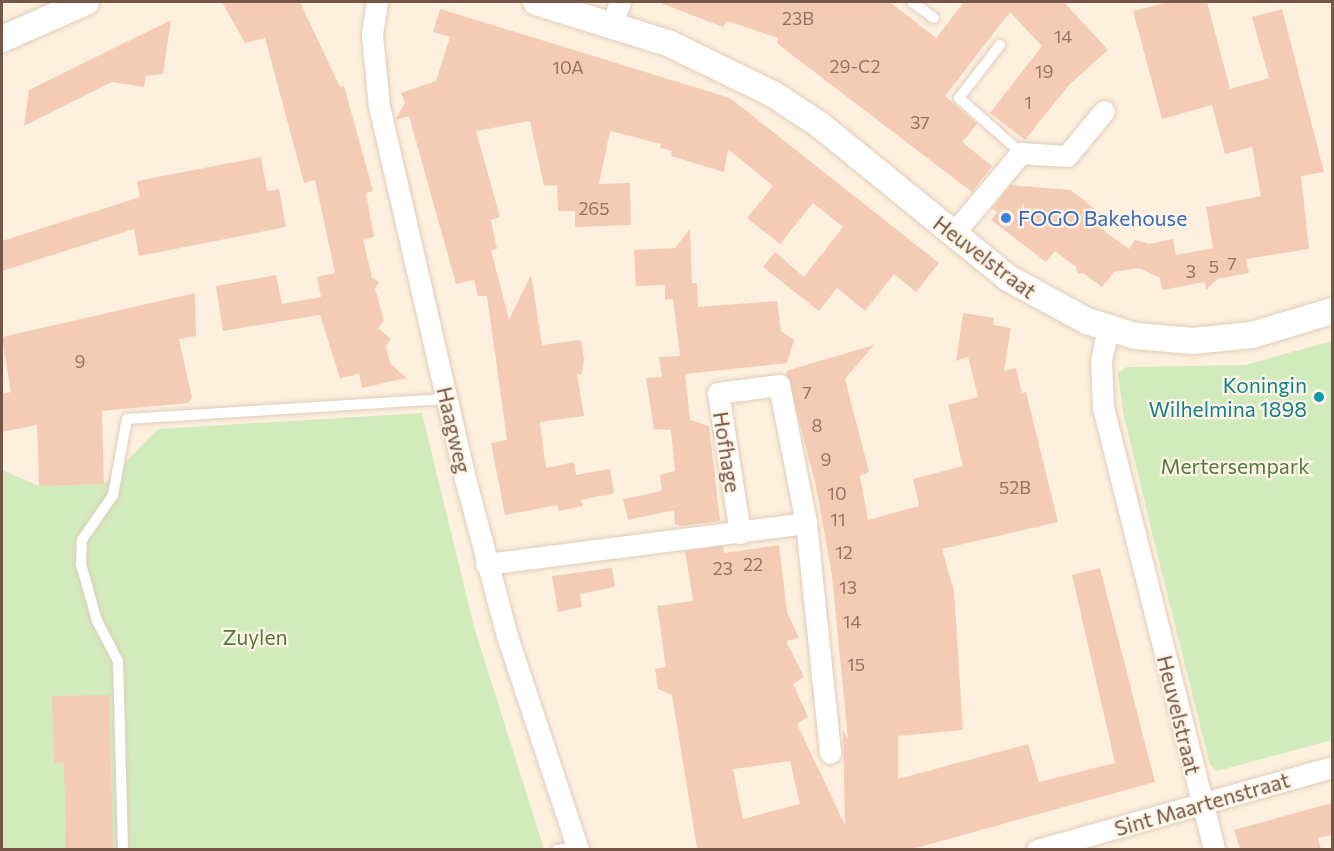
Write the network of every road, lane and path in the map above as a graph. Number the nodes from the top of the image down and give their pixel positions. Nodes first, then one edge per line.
1 (86, 2) edge
2 (377, 2) edge
3 (536, 2) edge
4 (912, 2) edge
5 (616, 13) edge
6 (934, 18) dead end
7 (2, 39) edge
8 (1000, 45) dead end
9 (1104, 111) dead end
10 (1021, 153) junction
11 (953, 234) junction
12 (1332, 311) edge
13 (1108, 328) junction
14 (447, 399) junction
15 (806, 523) junction
16 (740, 533) junction
17 (486, 564) junction
18 (830, 753) dead end
19 (1332, 767) edge
20 (1201, 804) junction
21 (123, 849) edge
22 (571, 849) edge
23 (1037, 849) edge
24 (1214, 849) edge

1 - 7 street
2 - 14 street, Haagweg
3 - 5 street, Heuvelstraat
4 - 6 lane
5 - 11 street, Heuvelstraat
8 - 10 lane
9 - 10 street
10 - 11 street
11 - 13 street, Heuvelstraat
12 - 13 street
13 - 20 street, Heuvelstraat
14 - 17 street, Haagweg
14 - 21 lane
15 - 16 street
15 - 16 street, Hofhage
15 - 18 street, Hofhage
16 - 17 street
17 - 22 street, Haagweg
19 - 20 street, Sint Maartenstraat
20 - 23 street, Sint Maartenstraat
20 - 24 street, Heuvelstraat

